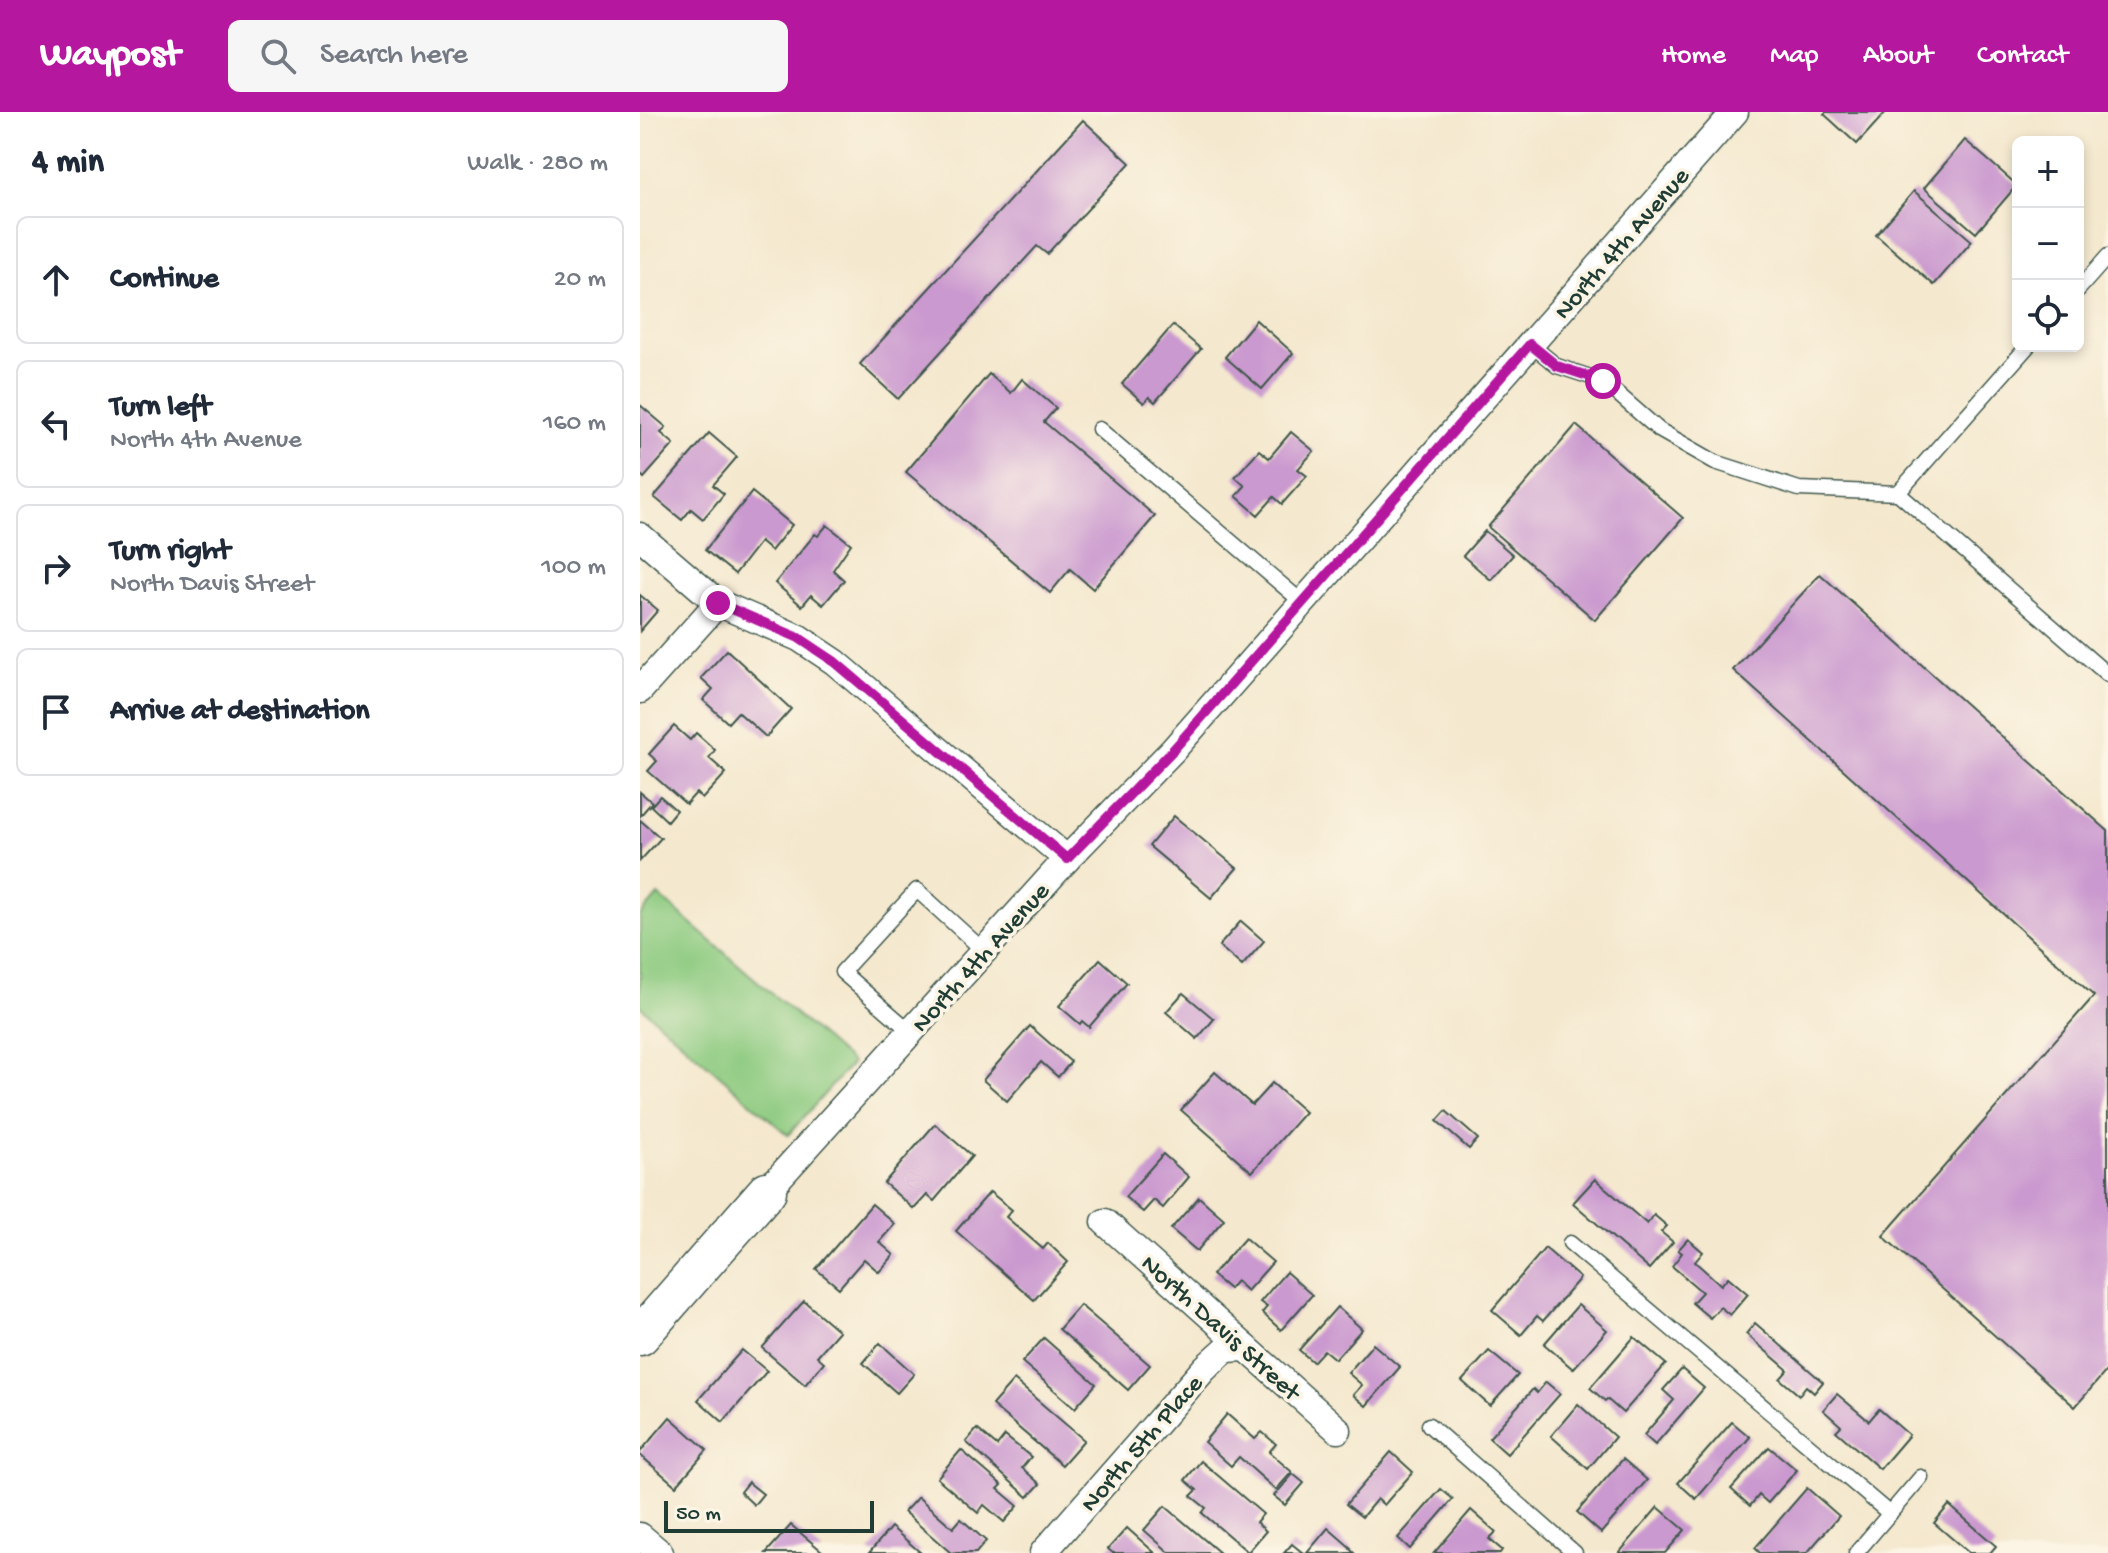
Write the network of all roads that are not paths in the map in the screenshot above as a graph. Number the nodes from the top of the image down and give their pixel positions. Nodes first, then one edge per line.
1 (1735, 112) edge
2 (2108, 256) edge
3 (2084, 283) edge
4 (1530, 344) junction
5 (2023, 352) edge
6 (1099, 429) dead end
7 (1898, 493) junction
8 (640, 536) edge
9 (1302, 602) junction
10 (718, 603) junction
11 (2108, 675) edge
12 (640, 690) edge
13 (1067, 859) junction
14 (984, 951) junction
15 (911, 1032) junction
16 (767, 1191) joint
17 (1105, 1222) dead end
18 (1570, 1243) dead end
19 (640, 1336) edge
20 (1246, 1348) junction
21 (1429, 1425) dead end
22 (1338, 1430) dead end
23 (1921, 1477) dead end
24 (1890, 1514) junction
25 (640, 1536) edge
26 (660, 1553) edge
27 (1043, 1553) edge
28 (1575, 1553) edge
29 (1856, 1553) edge

1 - 4 street, North 4th Avenue
2 - 3 lane
4 - 7 lane
4 - 9 street, North 4th Avenue
5 - 7 lane
6 - 9 lane
7 - 11 lane
8 - 10 street
9 - 13 street, North 4th Avenue
10 - 12 street
10 - 13 street
13 - 14 street, North 4th Avenue
14 - 15 street, North 4th Avenue
14 - 15 lane
15 - 16 street, North 4th Avenue
16 - 19 street, North 4th Avenue
17 - 20 street, North Davis Street
18 - 24 lane
20 - 22 street, North Davis Street
20 - 27 street, North 5th Place
21 - 28 lane
23 - 24 lane
24 - 29 lane
25 - 26 street

